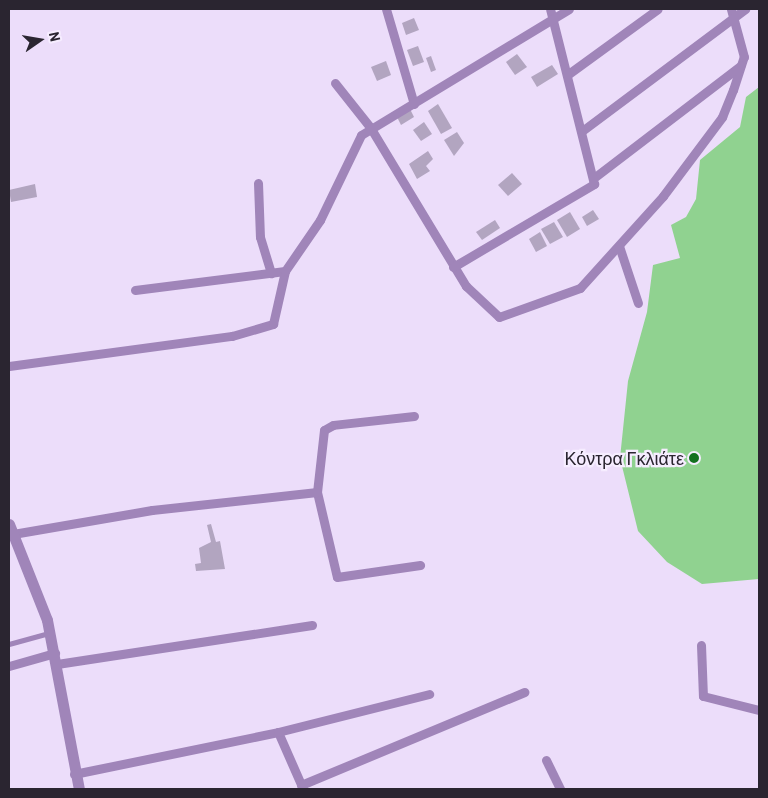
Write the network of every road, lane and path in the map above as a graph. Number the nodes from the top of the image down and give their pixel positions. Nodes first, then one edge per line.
1 (386, 9) edge
2 (550, 9) edge
3 (568, 9) edge
4 (658, 9) edge
5 (745, 9) edge
6 (732, 13) edge
7 (552, 20) junction
8 (740, 66) junction
9 (567, 75) junction
10 (335, 83) dead end
11 (414, 104) junction
12 (370, 127) junction
13 (582, 132) junction
14 (595, 178) junction
15 (258, 183) dead end
16 (619, 246) junction
17 (453, 267) junction
18 (285, 271) junction
19 (271, 272) junction
20 (135, 290) dead end
21 (638, 303) dead end
22 (9, 366) edge
23 (414, 416) dead end
24 (317, 492) junction
25 (11, 529) edge
26 (420, 565) dead end
27 (312, 625) dead end
28 (50, 632) junction
29 (9, 644) edge
30 (701, 645) dead end
31 (56, 658) junction
32 (9, 666) edge
33 (524, 692) dead end
34 (429, 694) dead end
35 (759, 710) edge
36 (278, 732) junction
37 (546, 760) dead end
38 (74, 774) junction
39 (302, 787) edge
40 (78, 789) edge
41 (560, 789) edge

1 - 11 street
2 - 7 street
3 - 7 street
4 - 9 street
5 - 6 street
6 - 8 street
6 - 13 street
7 - 9 street
7 - 11 street
8 - 14 street
8 - 16 street
9 - 13 street
10 - 12 street
11 - 12 street
12 - 17 street
12 - 18 street
13 - 14 street
14 - 17 street
15 - 19 street
16 - 17 street
16 - 21 street
18 - 19 street
18 - 22 street
19 - 20 street
23 - 24 street
24 - 25 street
24 - 26 street
25 - 28 street
27 - 31 street
28 - 29 lane
28 - 31 street
30 - 35 street
31 - 32 street
31 - 38 street
33 - 39 street
34 - 36 street
36 - 38 street
36 - 39 street
37 - 41 street
38 - 40 street

